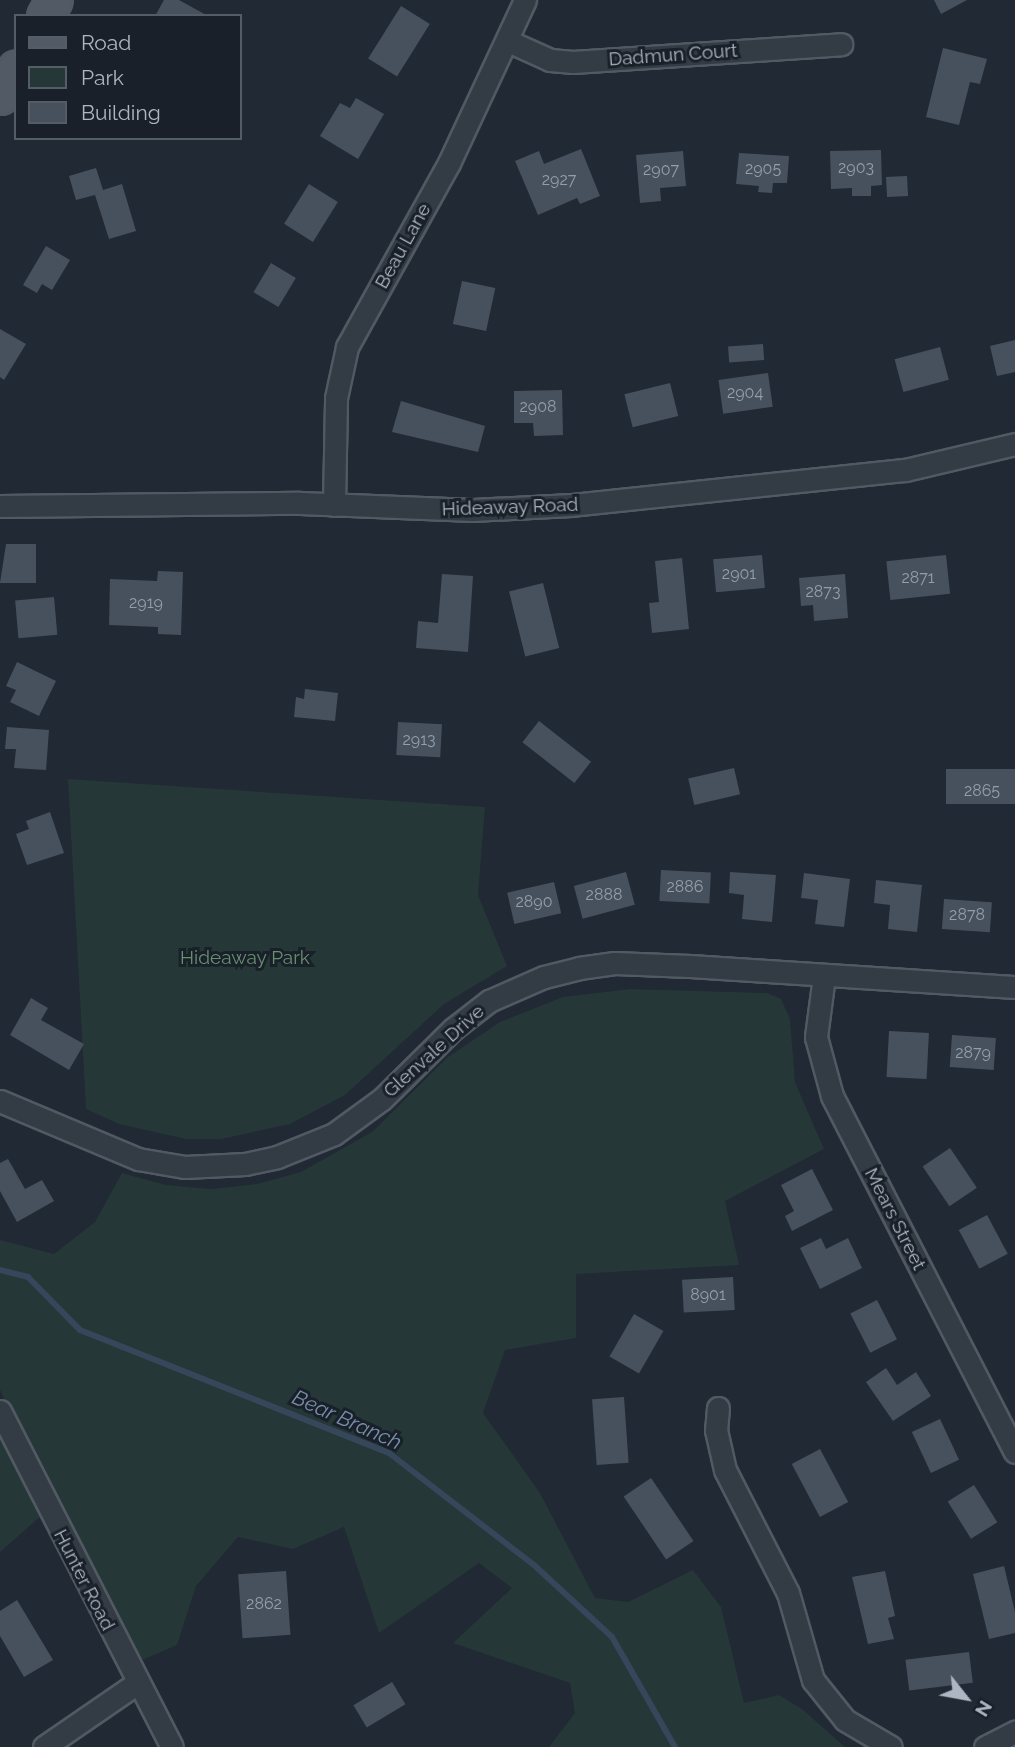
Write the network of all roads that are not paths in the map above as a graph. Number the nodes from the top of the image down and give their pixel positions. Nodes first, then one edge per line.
1 (526, 0) edge
2 (508, 41) junction
3 (841, 44) dead end
4 (14, 72) edge
5 (0, 96) edge
6 (1015, 444) edge
7 (334, 505) junction
8 (0, 506) edge
9 (824, 976) junction
10 (1015, 987) edge
11 (0, 1101) edge
12 (718, 1408) dead end
13 (0, 1411) edge
14 (1006, 1415) edge
15 (1015, 1452) edge
16 (137, 1683) junction
17 (44, 1747) edge
18 (173, 1747) edge
19 (891, 1747) edge

1 - 2 street, Beau Lane
2 - 3 street, Dadmun Court
2 - 7 street, Beau Lane
4 - 5 main road
6 - 7 street, Hideaway Road
7 - 8 street, Hideaway Road
9 - 10 street, Glenvale Drive
9 - 11 street, Glenvale Drive
9 - 14 street, Mears Street
12 - 19 street
13 - 16 street, Hunter Road
14 - 15 street, Mears Street
16 - 17 street
16 - 18 street, Hunter Road

